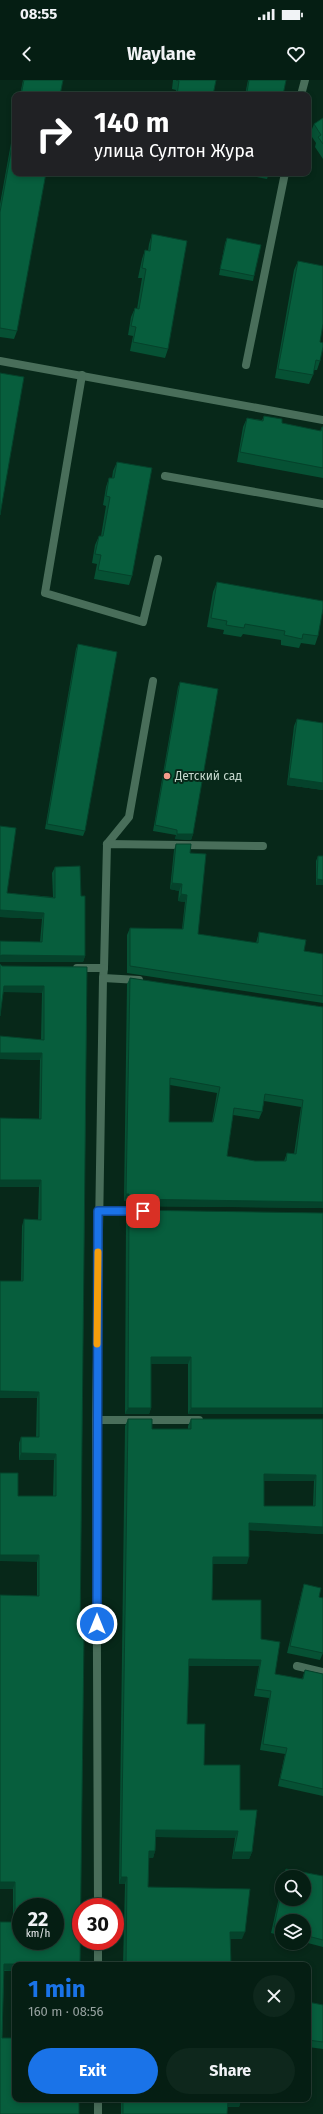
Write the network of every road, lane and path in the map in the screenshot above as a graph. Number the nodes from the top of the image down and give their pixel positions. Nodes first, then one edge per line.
1 (304, 80) edge
2 (302, 92) edge
3 (284, 176) edge
4 (0, 361) edge
5 (246, 365) dead end
6 (82, 375) junction
7 (323, 420) edge
8 (165, 476) dead end
9 (323, 504) edge
10 (158, 559) dead end
11 (153, 681) dead end
12 (107, 844) junction
13 (263, 846) dead end
14 (72, 968) edge
15 (104, 968) junction
16 (103, 978) junction
17 (151, 982) edge
18 (98, 1211) junction
19 (145, 1211) edge
20 (96, 1420) junction
21 (206, 1420) edge
22 (297, 1666) dead end
23 (323, 1672) edge
24 (98, 1898) edge
25 (98, 1950) edge
26 (98, 1962) edge
27 (98, 2102) edge
28 (98, 2114) edge

1 - 2 street
3 - 5 street
4 - 6 street
6 - 7 street
6 - 10 street
8 - 9 street
11 - 12 street
12 - 13 street
12 - 15 street
14 - 15 street
15 - 16 street
16 - 17 street
16 - 18 street
18 - 19 street
18 - 20 street
20 - 21 street
20 - 24 street
22 - 23 street
25 - 26 street
27 - 28 street

